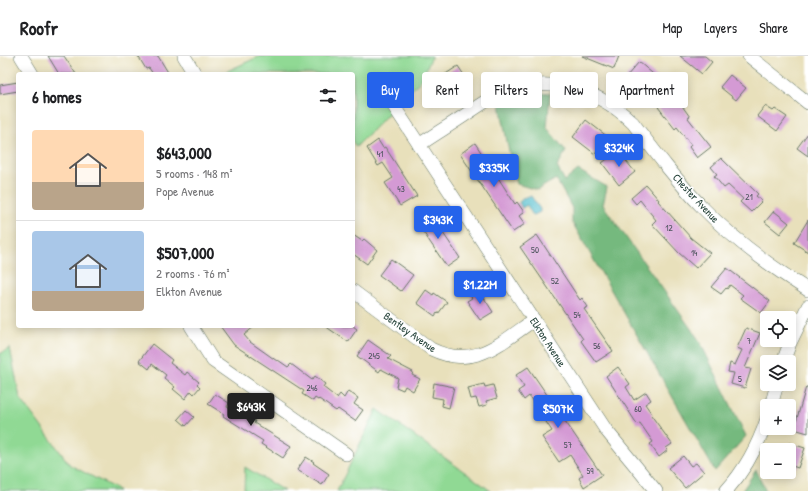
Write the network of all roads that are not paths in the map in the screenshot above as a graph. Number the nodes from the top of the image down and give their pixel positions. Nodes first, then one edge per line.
1 (21, 56) edge
2 (184, 56) edge
3 (749, 56) edge
4 (31, 72) edge
5 (194, 72) edge
6 (808, 103) edge
7 (395, 108) dead end
8 (419, 145) junction
9 (808, 290) edge
10 (355, 292) edge
11 (808, 306) edge
12 (534, 320) junction
13 (192, 328) edge
14 (786, 355) edge
15 (762, 435) edge
16 (346, 454) dead end
17 (656, 491) edge
18 (726, 491) edge

1 - 4 street
2 - 5 street
3 - 6 street
7 - 8 street, Elkton Avenue
8 - 9 street, Chester Avenue
8 - 12 street, Elkton Avenue
10 - 12 street, Bentley Avenue
11 - 14 street
12 - 17 street, Elkton Avenue
13 - 16 street
15 - 18 street

